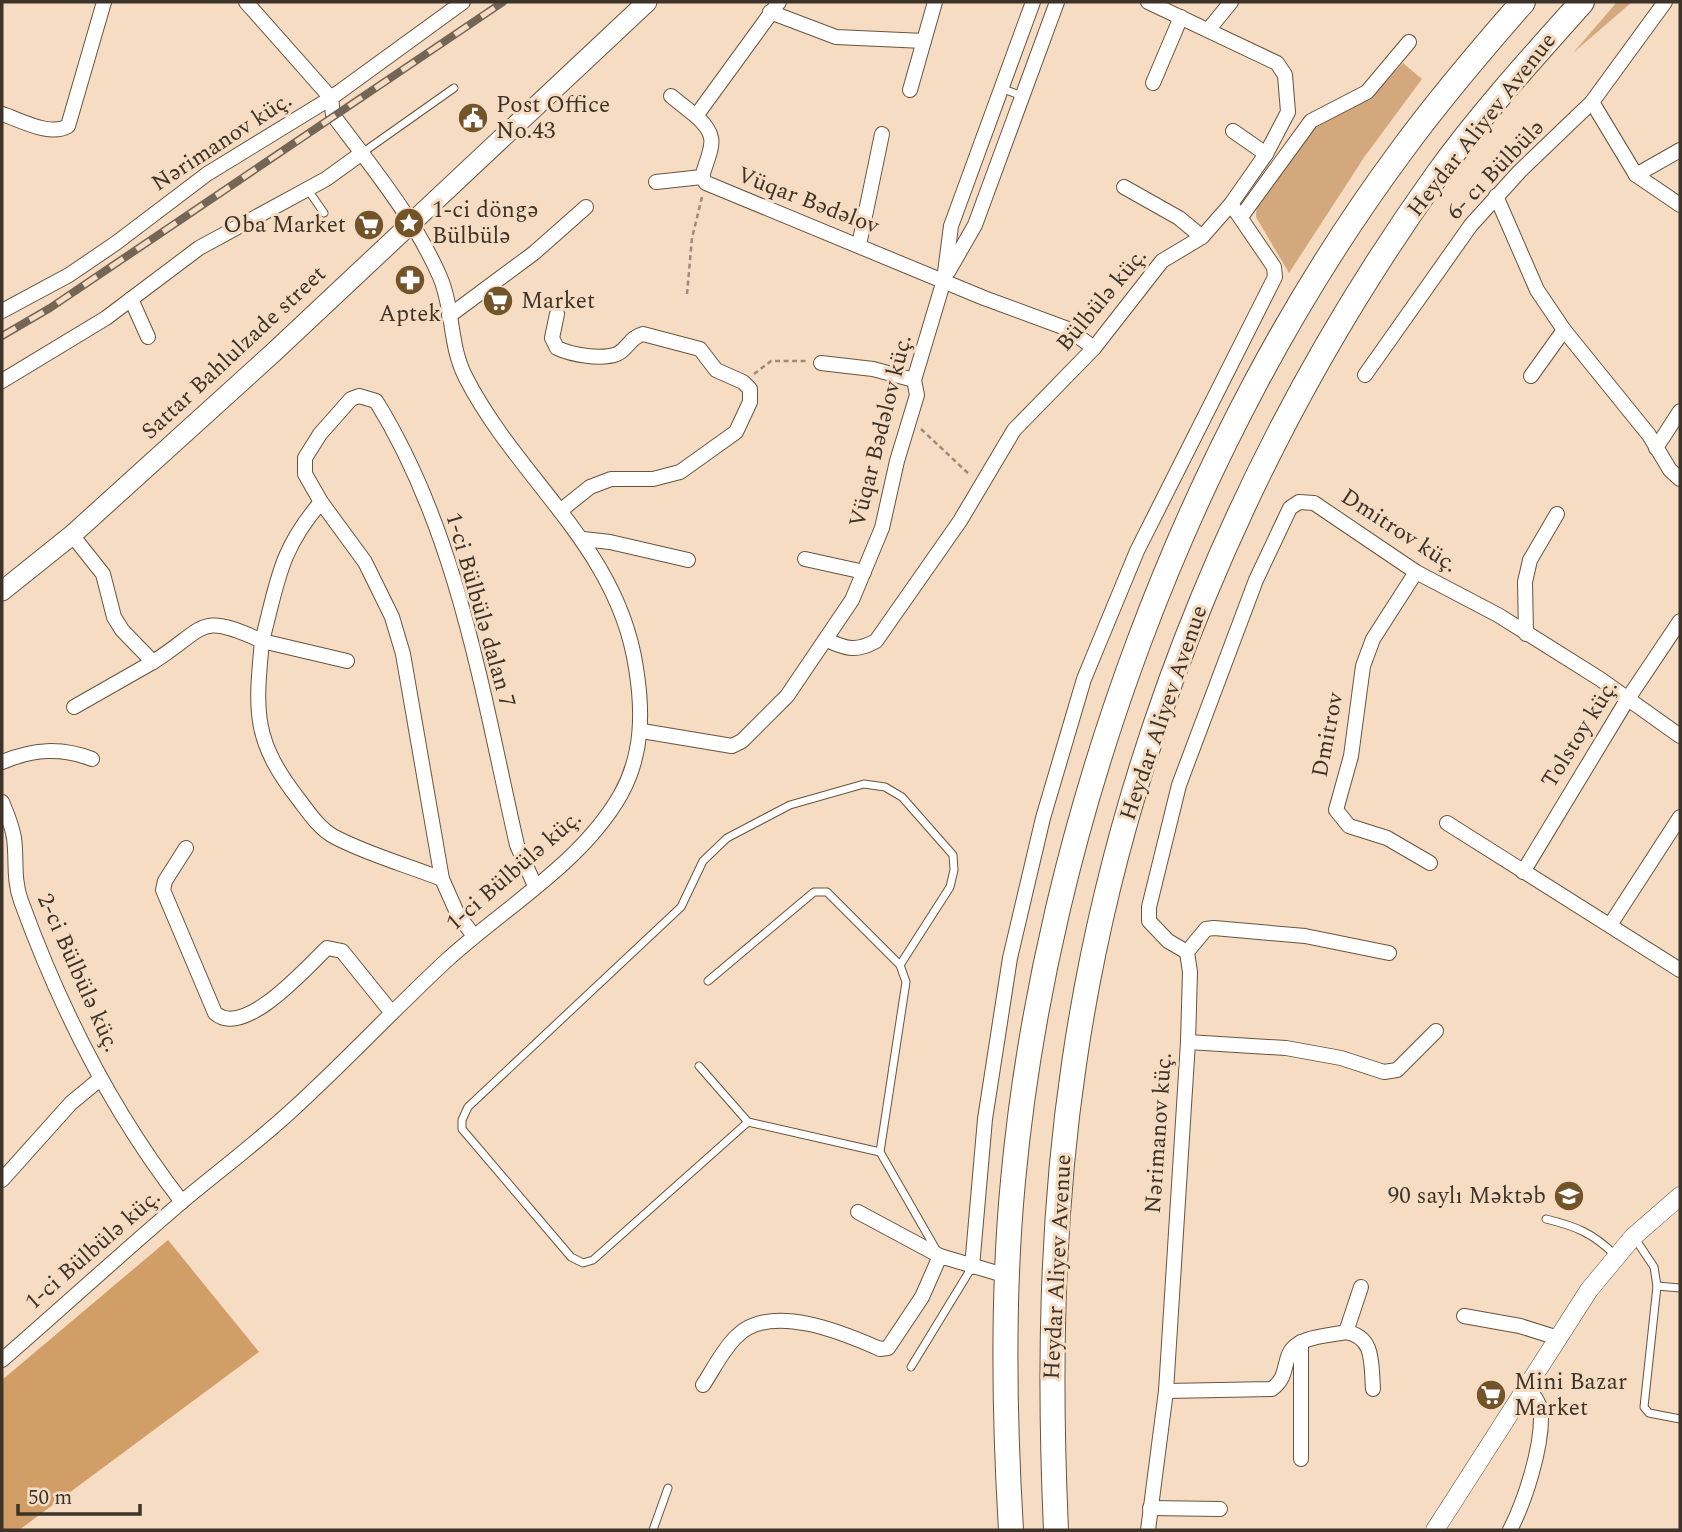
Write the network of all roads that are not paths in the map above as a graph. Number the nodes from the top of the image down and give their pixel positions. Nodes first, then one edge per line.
1 (104, 2) edge
2 (247, 2) edge
3 (463, 2) edge
4 (647, 2) edge
5 (934, 2) edge
6 (1032, 2) edge
7 (1057, 2) edge
8 (1148, 2) edge
9 (1231, 2) edge
10 (1523, 2) edge
11 (1582, 2) edge
12 (1665, 2) edge
13 (446, 7) edge
14 (775, 7) edge
15 (1181, 17) junction
16 (1209, 29) junction
17 (924, 41) junction
18 (1409, 42) dead end
19 (1153, 83) dead end
20 (454, 88) dead end
21 (1001, 88) junction
22 (910, 90) dead end
23 (671, 96) dead end
24 (1022, 96) junction
25 (331, 98) junction
26 (1592, 102) junction
27 (2, 114) edge
28 (696, 116) junction
29 (1233, 131) dead end
30 (882, 134) dead end
31 (1680, 150) edge
32 (362, 153) junction
33 (1266, 154) junction
34 (1636, 174) junction
35 (704, 180) junction
36 (656, 183) dead end
37 (1124, 187) dead end
38 (307, 189) junction
39 (1496, 196) junction
40 (1231, 204) junction
41 (1680, 205) edge
42 (586, 207) dead end
43 (324, 213) dead end
44 (1241, 217) junction
45 (409, 223) junction
46 (1202, 237) junction
47 (859, 245) junction
48 (944, 280) junction
49 (131, 299) junction
50 (2, 311) edge
51 (557, 314) dead end
52 (449, 316) junction
53 (1564, 330) junction
54 (148, 337) dead end
55 (1094, 348) junction
56 (821, 363) road end
57 (1364, 375) dead end
58 (1531, 376) dead end
59 (914, 380) junction
60 (2, 382) edge
61 (1680, 411) edge
62 (1656, 448) junction
63 (1680, 479) edge
64 (321, 502) junction
65 (560, 511) junction
66 (1558, 514) dead end
67 (72, 535) junction
68 (583, 539) junction
69 (805, 559) dead end
70 (688, 560) dead end
71 (864, 572) junction
72 (1416, 572) junction
73 (2, 591) edge
74 (1680, 621) edge
75 (1526, 634) junction
76 (827, 640) junction
77 (262, 641) junction
78 (347, 661) dead end
79 (153, 662) junction
80 (1627, 699) junction
81 (74, 706) dead end
82 (642, 731) junction
83 (1680, 736) edge
84 (92, 759) dead end
85 (2, 762) edge
86 (2, 802) edge
87 (1680, 817) edge
88 (1447, 823) dead end
89 (186, 848) dead end
90 (1430, 863) dead end
91 (1522, 872) junction
92 (442, 879) junction
93 (535, 886) junction
94 (1610, 925) junction
95 (474, 936) junction
96 (1187, 952) junction
97 (1389, 953) dead end
98 (900, 965) junction
99 (1680, 970) edge
100 (708, 981) dead end
101 (391, 1013) junction
102 (1436, 1031) dead end
103 (1188, 1042) junction
104 (699, 1066) dead end
105 (100, 1079) junction
106 (748, 1122) junction
107 (880, 1152) junction
108 (2, 1156) edge
109 (6, 1175) edge
110 (1680, 1196) edge
111 (182, 1202) junction
112 (858, 1212) dead end
113 (1546, 1219) dead end
114 (1633, 1237) junction
115 (1616, 1255) junction
116 (940, 1256) junction
117 (972, 1266) junction
118 (1007, 1276) junction
119 (1657, 1286) junction
120 (1361, 1287) dead end
121 (1680, 1288) edge
122 (1464, 1316) dead end
123 (1346, 1332) junction
124 (1558, 1338) junction
125 (1301, 1342) junction
126 (2, 1360) edge
127 (911, 1367) dead end
128 (703, 1385) dead end
129 (1527, 1387) junction
130 (1373, 1389) dead end
131 (1166, 1391) junction
132 (1680, 1419) edge
133 (1301, 1459) dead end
134 (668, 1488) dead end
135 (1150, 1508) junction
136 (1220, 1508) dead end
137 (653, 1530) edge
138 (1011, 1530) edge
139 (1056, 1530) edge
140 (1148, 1530) edge
141 (1435, 1530) edge
142 (1510, 1530) edge

1 - 27 street
2 - 25 street, 1-ci Bülbülə küç.
3 - 13 street, Nərimanov küç.
4 - 45 main road, Sattar Bahlulzade street
5 - 17 street
6 - 21 street, Vüqar Bədəlov küç.
7 - 24 street
8 - 15 street, Bülbülə küç.
9 - 16 street
10 - 118 highway, Heydar Aliyev Avenue
11 - 139 highway, Heydar Aliyev Avenue
12 - 26 street, 6- cı Bülbülə
13 - 25 street, Nərimanov küç.
14 - 17 street
14 - 28 street
15 - 16 street, Bülbülə küç.
15 - 19 street
16 - 33 street, Bülbülə küç.
17 - 22 street
18 - 44 street
20 - 32 lane
21 - 24 lane
21 - 48 street, Vüqar Bədəlov küç.
23 - 28 street
24 - 48 street
25 - 32 street, 1-ci Bülbülə küç.
25 - 50 street, Nərimanov küç.
26 - 34 street
26 - 39 street, 6- cı Bülbülə
28 - 35 street, Vüqar Bədəlov
29 - 33 street
30 - 47 street
31 - 34 street
32 - 38 street
32 - 45 street, 1-ci Bülbülə küç.
33 - 40 street, Bülbülə küç.
34 - 41 street
35 - 36 street
35 - 47 street, Vüqar Bədəlov
37 - 46 street
38 - 43 lane
38 - 49 street
39 - 53 street
39 - 57 street, 6- cı Bülbülə
40 - 44 street
40 - 46 street, Bülbülə küç.
42 - 52 street
44 - 117 street
45 - 52 street, 1-ci Bülbülə küç.
45 - 67 main road, Sattar Bahlulzade street
46 - 55 street, Bülbülə küç.
47 - 48 street, Vüqar Bədəlov
48 - 55 street, Vüqar Bədəlov
48 - 59 street, Vüqar Bədəlov küç.
49 - 54 street
49 - 60 street
51 - 65 street
52 - 65 street, 1-ci Bülbülə küç.
53 - 58 street
53 - 62 street
55 - 76 street, Bülbülə küç.
56 - 59 street
59 - 71 street, Vüqar Bədəlov küç.
61 - 62 street
62 - 63 street
64 - 77 street
64 - 92 street, 1-ci Bülbülə dalan 7
64 - 93 street, 1-ci Bülbülə dalan 7
65 - 68 street, 1-ci Bülbülə küç.
66 - 75 street
67 - 73 main road, Sattar Bahlulzade street
67 - 79 street
68 - 70 street
68 - 82 street, 1-ci Bülbülə küç.
69 - 71 street
71 - 76 street, Vüqar Bədəlov küç.
72 - 75 street, Dmitrov küç.
72 - 90 street, Dmitrov
72 - 96 street, Dmitrov küç.
74 - 80 street, Tolstoy küç.
75 - 80 street, Dmitrov küç.
76 - 82 street, Vüqar Bədəlov küç.
77 - 78 street
77 - 79 street
77 - 92 street
79 - 81 street
80 - 83 street, Dmitrov küç.
80 - 91 street, Tolstoy küç.
82 - 93 street, 1-ci Bülbülə küç.
84 - 85 street
86 - 105 street, 2-ci Bülbülə küç.
87 - 94 street
88 - 91 street
89 - 101 street
91 - 94 street
92 - 95 street, 1-ci Bülbülə dalan 7
93 - 95 street, 1-ci Bülbülə küç.
94 - 99 street
95 - 101 street, 1-ci Bülbülə küç.
96 - 97 street
96 - 103 street, Nərimanov küç.
98 - 100 lane
98 - 106 lane
98 - 107 lane
101 - 111 street, 1-ci Bülbülə küç.
102 - 103 street
103 - 131 street, Nərimanov küç.
104 - 106 lane
105 - 109 street, 2-ci Bülbülə küç.
105 - 111 street, 2-ci Bülbülə küç.
106 - 107 lane
107 - 116 lane
108 - 109 street, 2-ci Bülbülə küç.
110 - 114 street
111 - 126 street, 1-ci Bülbülə küç.
112 - 116 street
113 - 115 lane
114 - 115 street
114 - 119 lane
115 - 124 street
116 - 117 street
116 - 128 street
117 - 118 street
117 - 127 lane
118 - 138 highway, Heydar Aliyev Avenue
119 - 121 lane
119 - 132 lane
120 - 123 street
122 - 124 street
123 - 125 street
123 - 130 street
124 - 129 street
125 - 131 street
125 - 133 street
129 - 141 street
129 - 142 street
131 - 135 street, Nərimanov küç.
134 - 137 lane
135 - 136 street
135 - 140 street, Nərimanov küç.

